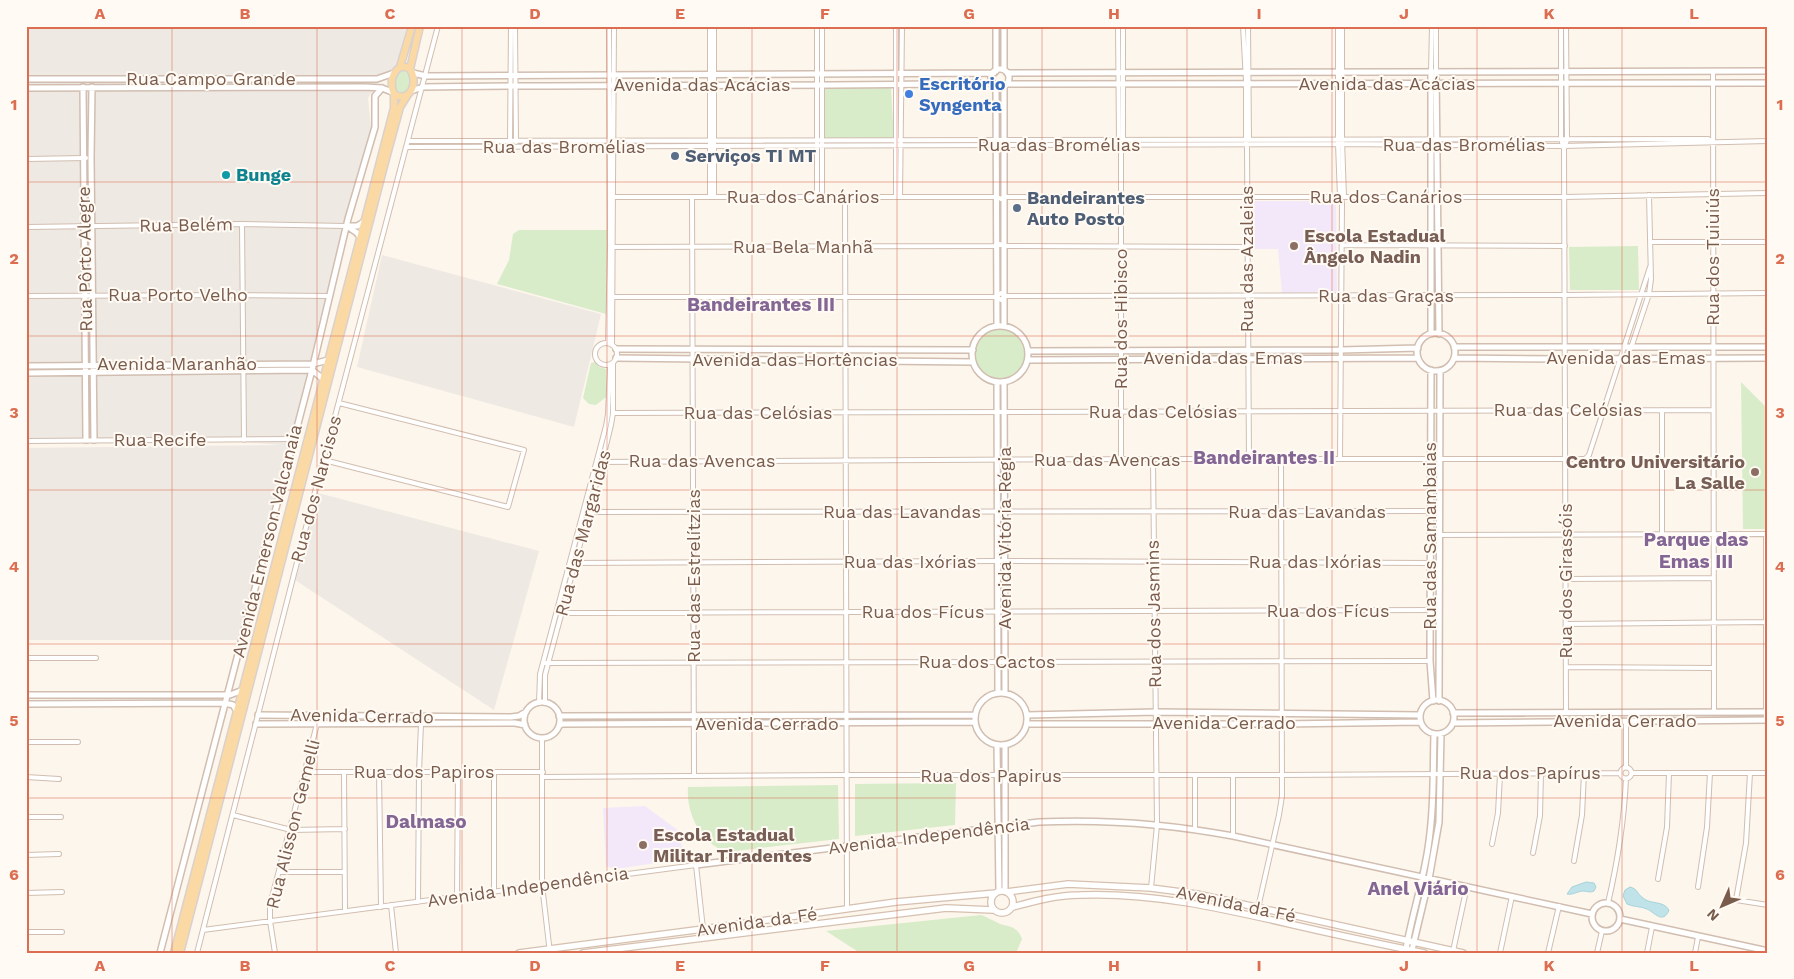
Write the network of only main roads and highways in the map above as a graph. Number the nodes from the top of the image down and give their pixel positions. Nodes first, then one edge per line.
1 (412, 26) edge
2 (420, 26) edge
3 (397, 70) junction
4 (412, 71) junction
5 (393, 93) junction
6 (409, 94) junction
7 (1001, 892) junction
8 (1012, 906) junction
9 (994, 910) junction
10 (549, 951) edge
11 (1413, 951) edge
12 (174, 953) edge
13 (180, 953) edge
14 (519, 953) edge
15 (583, 953) edge
16 (1424, 953) edge
17 (1463, 953) edge

1 - 3 main road
2 - 4 main road
3 - 4 main road
3 - 5 main road
4 - 6 main road
5 - 6 main road
5 - 12 main road
6 - 13 main road
7 - 8 main road
7 - 9 main road
7 - 10 main road, Avenida da Fé
7 - 17 main road, Avenida da Fé
8 - 9 main road
8 - 11 main road, Avenida da Fé
9 - 15 main road, Avenida da Fé
10 - 14 main road, Avenida da Fé
11 - 16 main road, Avenida da Fé

